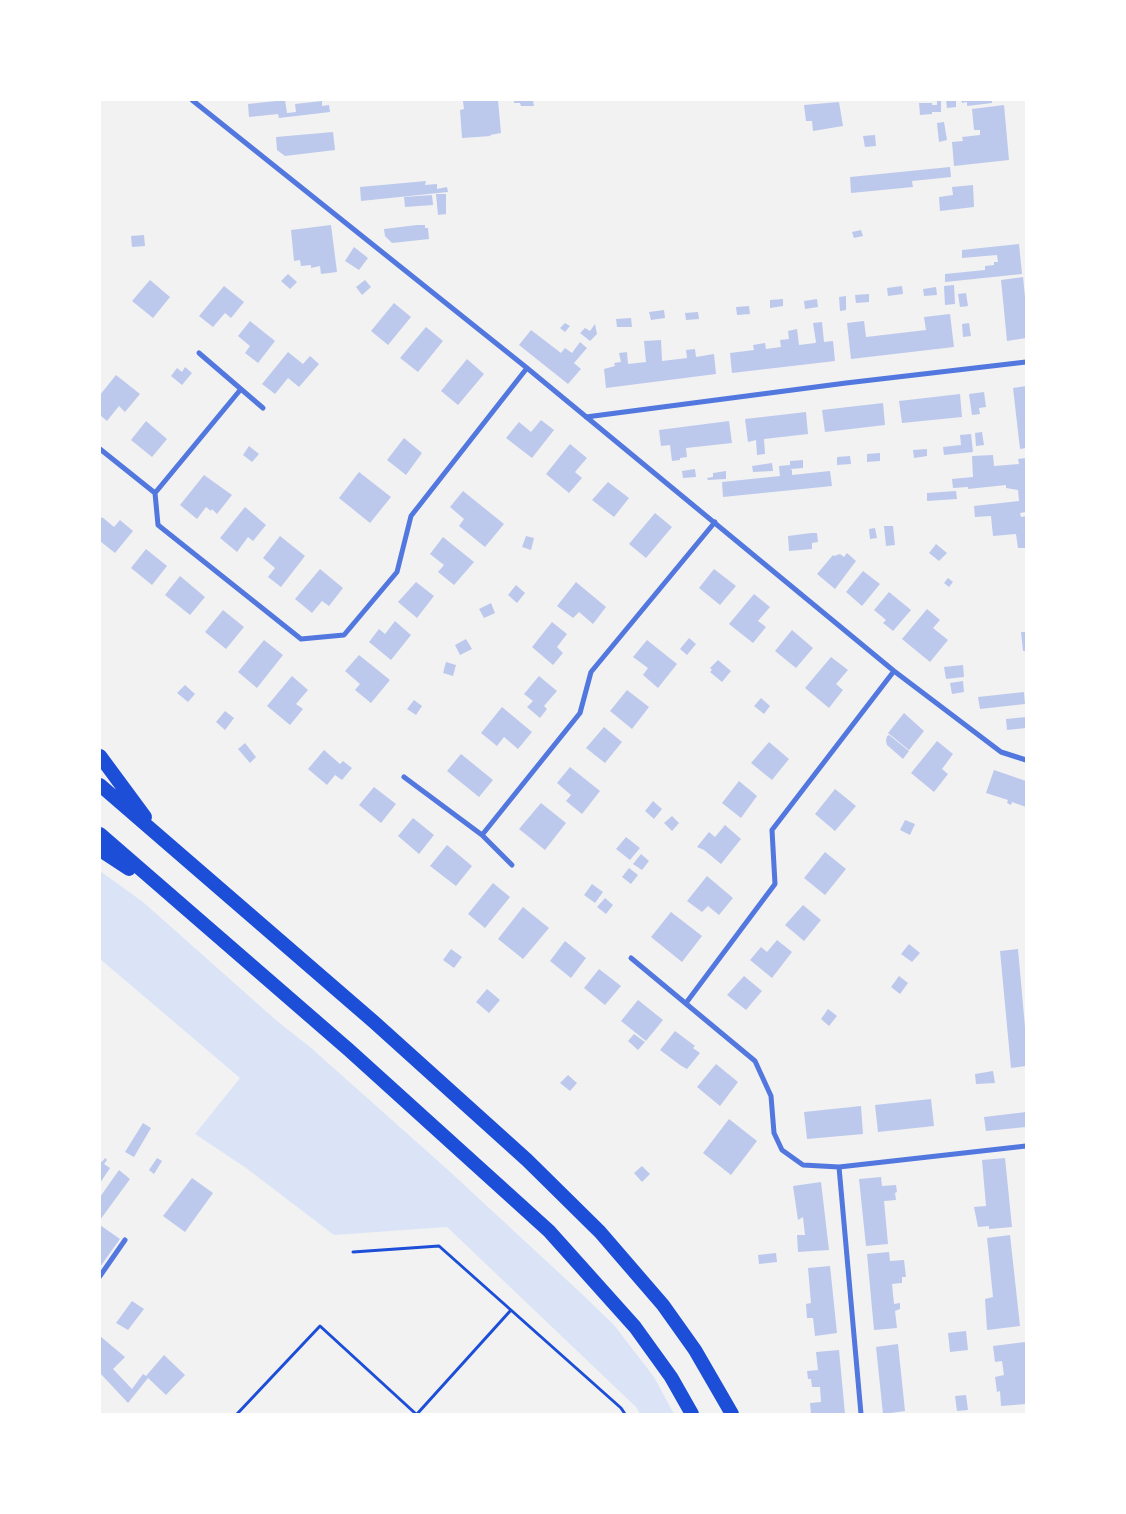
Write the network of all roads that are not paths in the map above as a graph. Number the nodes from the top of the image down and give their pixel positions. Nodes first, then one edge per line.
1 (192, 100) edge
2 (199, 354) dead end
3 (1026, 362) edge
4 (527, 368) junction
5 (241, 389) junction
6 (263, 408) dead end
7 (586, 416) junction
8 (100, 449) edge
9 (155, 492) junction
10 (715, 522) junction
11 (894, 671) junction
12 (100, 756) edge
13 (1026, 760) edge
14 (404, 777) dead end
15 (100, 785) edge
16 (100, 834) edge
17 (482, 835) junction
18 (162, 839) junction
19 (100, 850) edge
20 (512, 864) dead end
21 (168, 894) junction
22 (631, 958) dead end
23 (686, 1003) junction
24 (1026, 1146) edge
25 (838, 1167) junction
26 (125, 1240) dead end
27 (100, 1276) edge
28 (692, 1414) edge
29 (732, 1414) edge
30 (861, 1414) edge

1 - 4 street
2 - 5 street
3 - 7 street
4 - 7 street
4 - 9 street
5 - 6 street
5 - 9 street
7 - 10 street
8 - 9 street
10 - 11 street
10 - 17 street
11 - 13 street
11 - 23 street
12 - 18 highway
14 - 17 street
15 - 18 highway
16 - 21 highway
17 - 20 street
18 - 29 highway
19 - 21 highway
21 - 28 highway
22 - 23 street
23 - 25 street
24 - 25 street
25 - 30 street
26 - 27 street

